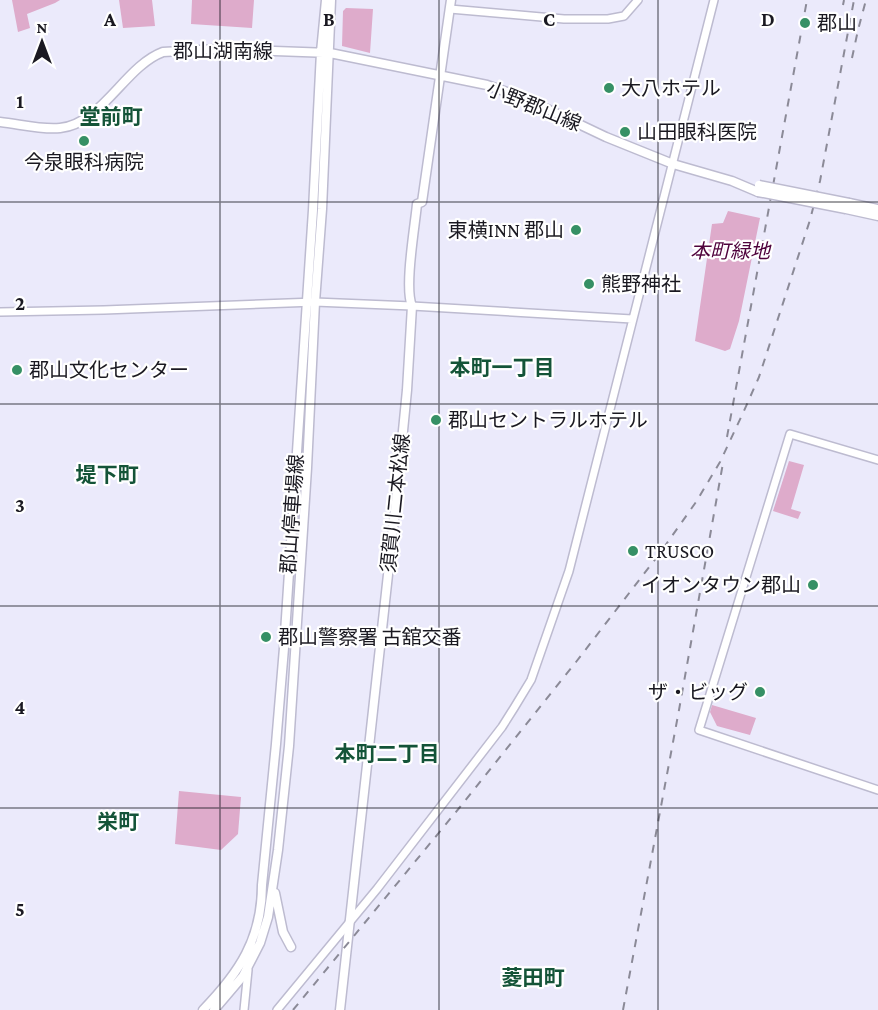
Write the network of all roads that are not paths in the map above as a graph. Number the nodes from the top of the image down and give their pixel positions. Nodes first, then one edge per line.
1 (326, 0) edge
2 (331, 0) edge
3 (638, 0) edge
4 (714, 0) edge
5 (451, 4) edge
6 (325, 52) junction
7 (441, 75) junction
8 (0, 122) edge
9 (673, 164) junction
10 (848, 206) junction
11 (878, 209) edge
12 (878, 216) edge
13 (311, 302) junction
14 (412, 306) junction
15 (0, 312) edge
16 (632, 320) junction
17 (878, 460) edge
18 (878, 790) edge
19 (273, 887) junction
20 (350, 921) junction
21 (291, 947) dead end
22 (248, 968) junction
23 (203, 1010) edge
24 (214, 1010) edge
25 (244, 1010) edge
26 (277, 1010) edge
27 (340, 1010) edge

1 - 6 main road, 郡山停車場線
2 - 6 main road, 郡山停車場線
3 - 5 street
4 - 9 street
5 - 7 main road, 須賀川二本松線
6 - 7 main road, 小野郡山線
6 - 8 main road, 郡山湖南線
6 - 13 main road, 郡山停車場線
7 - 9 main road, 小野郡山線
7 - 14 main road, 須賀川二本松線
9 - 10 main road, 小野郡山線, bridge
9 - 16 street
10 - 11 main road, 小野郡山線
10 - 12 main road, 小野郡山線
13 - 14 street
13 - 15 street
13 - 19 main road, 郡山停車場線
13 - 23 main road, 郡山停車場線
14 - 16 street
14 - 20 main road, 須賀川二本松線
16 - 20 street
17 - 18 street
19 - 21 main road
19 - 22 main road, 郡山停車場線
20 - 26 street
20 - 27 main road, 須賀川二本松線
22 - 24 main road, 郡山停車場線
22 - 25 street

